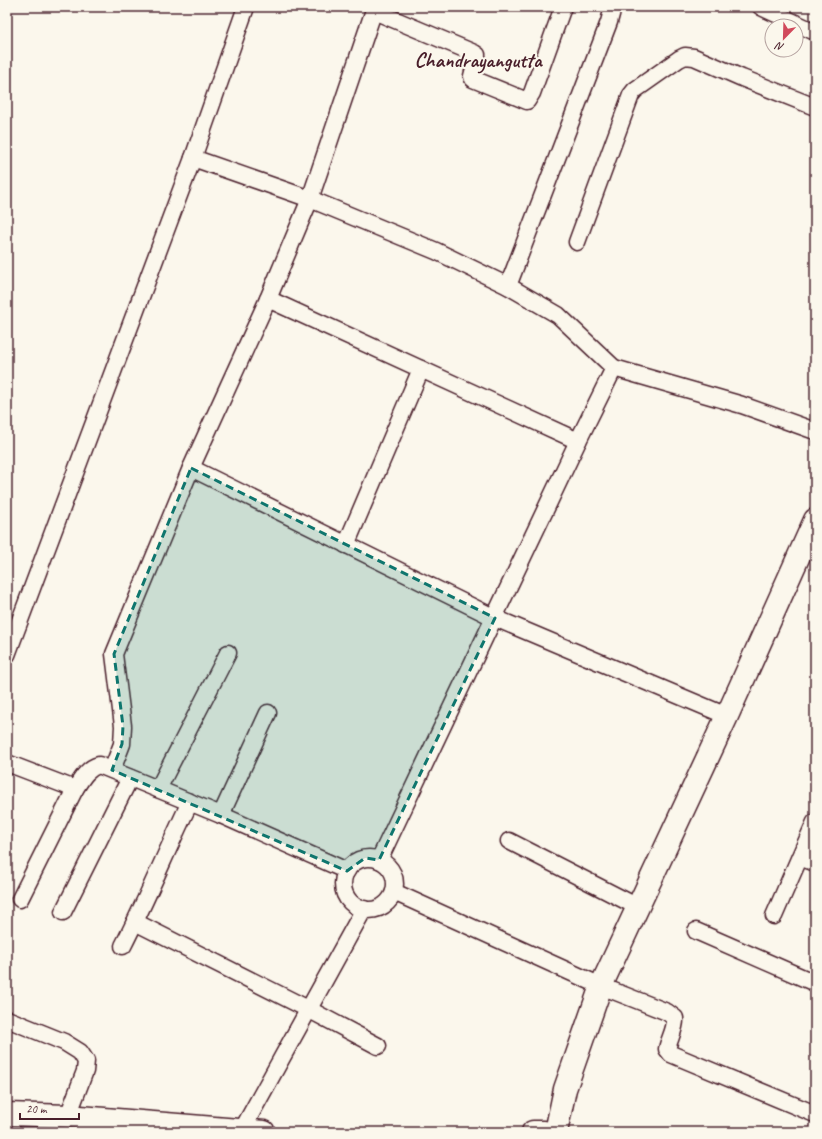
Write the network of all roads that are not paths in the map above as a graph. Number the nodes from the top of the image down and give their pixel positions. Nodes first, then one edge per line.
1 (246, 7) edge
2 (563, 7) edge
3 (613, 7) edge
4 (761, 7) edge
5 (374, 9) edge
6 (815, 32) edge
7 (815, 107) edge
8 (193, 158) junction
9 (310, 199) junction
10 (577, 242) dead end
11 (508, 286) junction
12 (268, 299) junction
13 (422, 368) junction
14 (614, 368) junction
15 (815, 431) edge
16 (578, 441) junction
17 (191, 468) junction
18 (815, 520) edge
19 (346, 544) junction
20 (495, 618) junction
21 (228, 653) dead end
22 (7, 655) edge
23 (268, 713) dead end
24 (727, 716) junction
25 (7, 763) edge
26 (112, 770) junction
27 (130, 778) junction
28 (158, 788) junction
29 (75, 789) junction
30 (190, 802) junction
31 (221, 815) junction
32 (815, 822) edge
33 (509, 841) dead end
34 (800, 857) junction
35 (380, 860) junction
36 (815, 863) edge
37 (346, 871) junction
38 (394, 892) junction
39 (20, 899) dead end
40 (638, 907) junction
41 (364, 909) junction
42 (62, 912) dead end
43 (774, 916) dead end
44 (135, 922) junction
45 (696, 931) dead end
46 (123, 946) dead end
47 (815, 983) edge
48 (601, 986) junction
49 (308, 1009) junction
50 (7, 1019) edge
51 (378, 1046) dead end
52 (7, 1114) edge
53 (815, 1114) edge
54 (68, 1116) junction
55 (201, 1129) edge
56 (242, 1130) junction
57 (264, 1132) edge
58 (533, 1132) edge
59 (544, 1132) edge
60 (556, 1132) edge

1 - 8 street
2 - 5 street
3 - 11 street
4 - 6 street
5 - 9 street
7 - 10 street
8 - 9 street
8 - 22 street
9 - 11 street
9 - 12 street
11 - 14 street
12 - 13 street
12 - 17 street
13 - 16 street
13 - 19 street
14 - 15 street
14 - 16 street
16 - 20 street
17 - 19 street
17 - 26 street
18 - 24 main road
19 - 20 street
20 - 24 street
20 - 35 street
21 - 28 street
23 - 31 street
24 - 40 main road
25 - 29 street
26 - 27 street
26 - 29 street
27 - 28 street
27 - 42 street
28 - 30 street
29 - 39 street
30 - 31 street
30 - 44 street
31 - 37 street
32 - 34 street
33 - 40 street
34 - 36 street
34 - 43 street
35 - 37 street
35 - 38 street
37 - 41 street
38 - 41 street
38 - 48 street
40 - 48 main road
41 - 49 street
44 - 46 street
44 - 49 street
45 - 47 street
48 - 53 street
48 - 60 main road
49 - 51 street
49 - 56 street
50 - 54 street
52 - 54 main road
54 - 55 main road
55 - 56 main road
56 - 57 main road
58 - 59 main road

